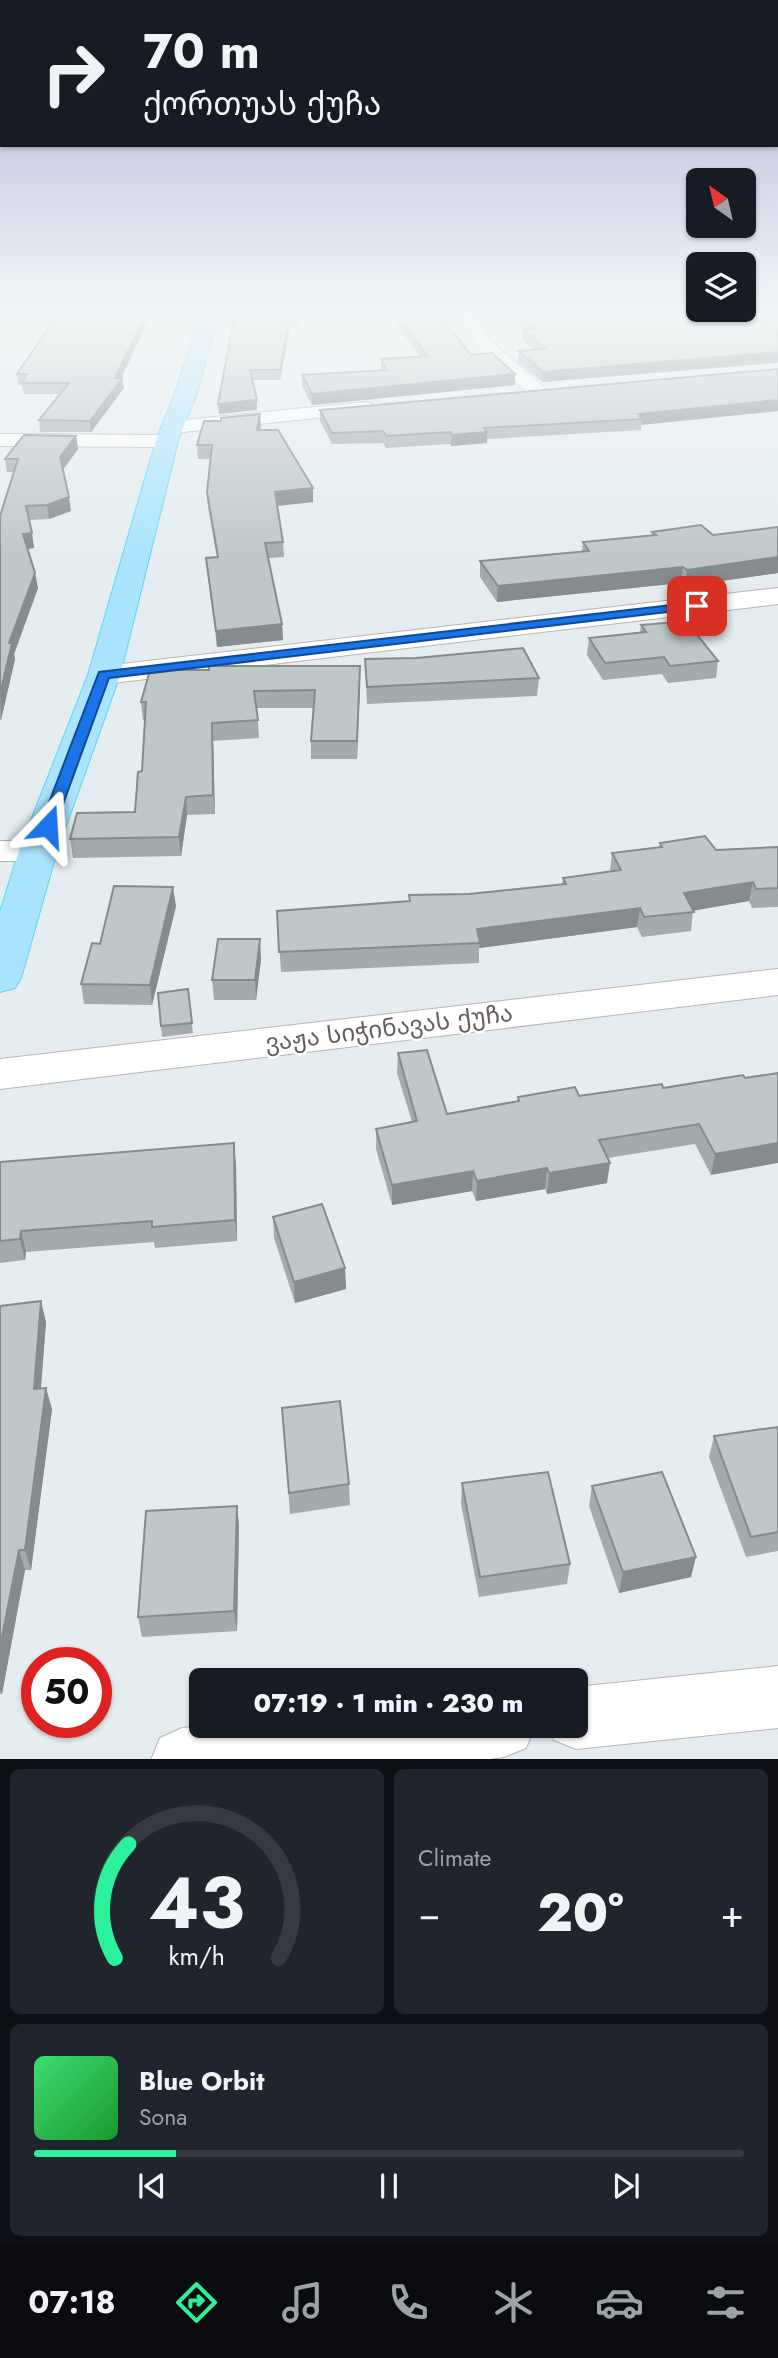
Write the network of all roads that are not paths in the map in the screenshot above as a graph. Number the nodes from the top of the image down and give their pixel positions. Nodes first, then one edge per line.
1 (184, 395) edge
2 (389, 405) edge
3 (171, 434) junction
4 (0, 440) edge
5 (778, 596) edge
6 (104, 675) junction
7 (0, 851) edge
8 (38, 851) junction
9 (0, 978) edge
10 (778, 982) edge
11 (0, 1074) edge
12 (778, 1696) edge
13 (588, 1717) edge
14 (387, 1738) edge
15 (182, 1759) edge

1 - 3 main road
2 - 3 street
3 - 4 street
3 - 6 main road
5 - 6 street
6 - 8 main road
7 - 8 street
8 - 9 main road
10 - 11 street, ვაჟა სიჭინავას ქუჩა
12 - 13 street
14 - 15 street

